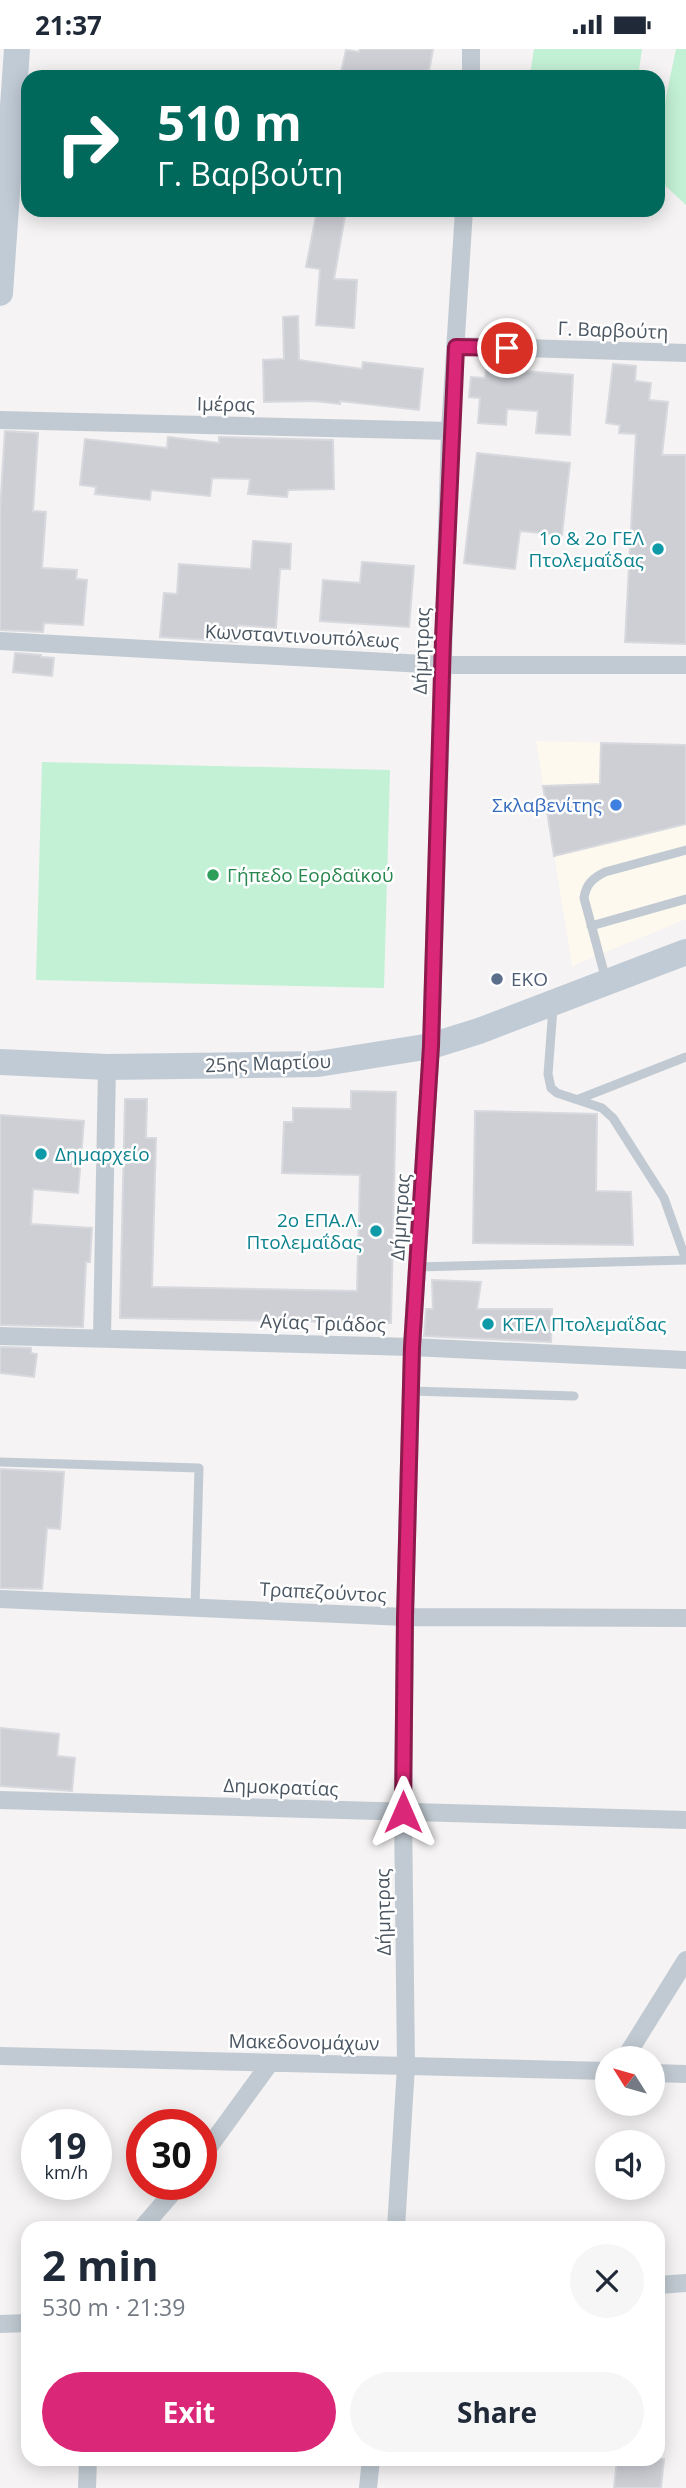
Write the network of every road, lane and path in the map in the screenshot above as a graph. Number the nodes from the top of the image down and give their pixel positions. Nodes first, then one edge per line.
1 (17, 49) edge
2 (471, 49) edge
3 (471, 70) edge
4 (14, 93) edge
5 (464, 217) edge
6 (0, 293) edge
7 (456, 347) junction
8 (686, 353) edge
9 (0, 420) edge
10 (450, 431) junction
11 (0, 641) edge
12 (442, 664) junction
13 (686, 665) edge
14 (686, 850) edge
15 (686, 899) edge
16 (591, 926) junction
17 (686, 952) edge
18 (607, 983) junction
19 (554, 1002) junction
20 (431, 1046) junction
21 (686, 1057) edge
22 (0, 1062) edge
23 (107, 1066) junction
24 (579, 1099) junction
25 (686, 1260) edge
26 (418, 1267) junction
27 (0, 1336) edge
28 (102, 1337) junction
29 (412, 1347) junction
30 (686, 1360) edge
31 (411, 1391) junction
32 (574, 1396) dead end
33 (0, 1462) edge
34 (0, 1599) edge
35 (195, 1608) junction
36 (405, 1617) junction
37 (686, 1618) edge
38 (0, 1800) edge
39 (403, 1812) junction
40 (686, 1820) edge
41 (686, 1961) edge
42 (633, 2046) edge
43 (0, 2056) edge
44 (270, 2063) junction
45 (406, 2066) junction
46 (595, 2071) edge
47 (665, 2073) edge
48 (686, 2074) edge
49 (217, 2136) edge
50 (166, 2200) edge
51 (148, 2221) edge
52 (396, 2221) edge
53 (686, 2283) edge
54 (665, 2284) edge
55 (21, 2323) edge
56 (0, 2324) edge
57 (88, 2466) edge
58 (370, 2466) edge
59 (87, 2488) edge
60 (368, 2488) edge

1 - 4 main road
2 - 3 street
4 - 6 main road
5 - 7 street, Δήμητρας
7 - 8 street, Γ. Βαρβούτη
7 - 10 street, Δήμητρας
9 - 10 street, Ιμέρας
10 - 12 street, Δήμητρας
11 - 12 street, Κωνσταντινουπόλεως
12 - 13 street, Κωνσταντινουπόλεως
12 - 20 street, Δήμητρας
14 - 16 lane
15 - 16 lane
16 - 18 lane
17 - 18 main road, 25ης Μαρτίου
18 - 19 main road, 25ης Μαρτίου
19 - 20 main road, 25ης Μαρτίου
19 - 24 lane
20 - 23 main road, 25ης Μαρτίου
20 - 26 street, Δήμητρας
21 - 24 lane
22 - 23 main road, 25ης Μαρτίου
23 - 28 street
24 - 25 lane
25 - 26 lane
26 - 29 street, Δήμητρας
27 - 28 street, Αγίας Τριάδος
28 - 29 street, Αγίας Τριάδος
29 - 30 street, Αγίας Τριάδος
29 - 31 street, Δήμητρας
31 - 32 lane
31 - 36 street, Δήμητρας
33 - 35 lane
34 - 35 street, Τραπεζούντος
35 - 36 street, Τραπεζούντος
36 - 37 street, Τραπεζούντος
36 - 39 street, Δήμητρας
38 - 39 street, Δημοκρατίας
39 - 40 street, Δημοκρατίας
39 - 45 street, Δήμητρας
41 - 42 street
43 - 44 street, Μακεδονομάχων
44 - 45 street, Μακεδονομάχων
44 - 49 street
45 - 46 street, Μακεδονομάχων
45 - 52 street, Δήμητρας
47 - 48 street
50 - 51 street
53 - 54 street
55 - 56 street
57 - 59 street
58 - 60 street

